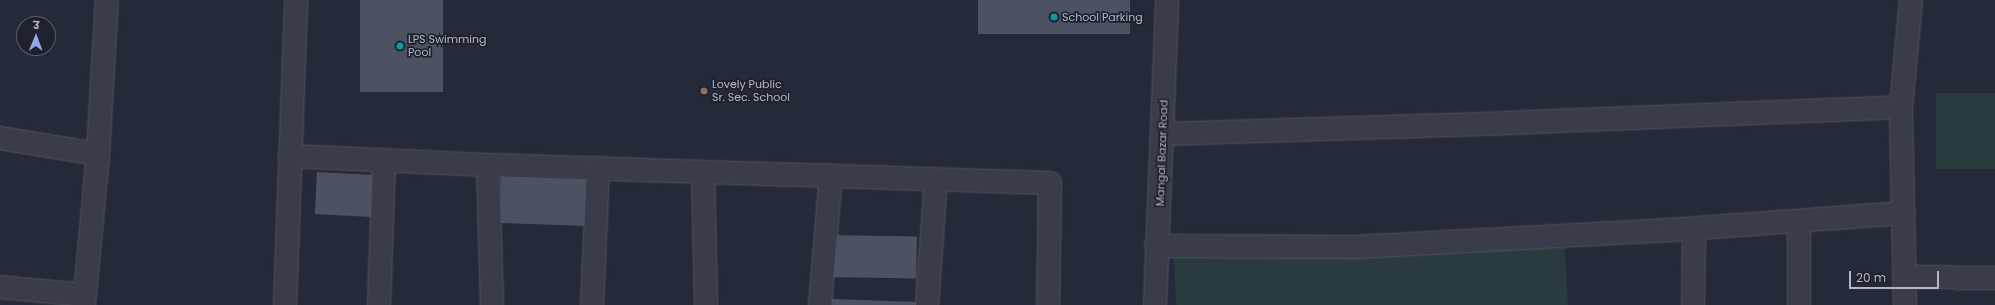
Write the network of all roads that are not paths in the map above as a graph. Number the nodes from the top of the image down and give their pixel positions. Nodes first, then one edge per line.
1 (107, 0) edge
2 (296, 0) edge
3 (1167, 0) edge
4 (1911, 0) edge
5 (1900, 107) junction
6 (1163, 134) junction
7 (0, 138) edge
8 (98, 154) junction
9 (290, 156) junction
10 (384, 160) junction
11 (488, 165) junction
12 (598, 168) junction
13 (703, 172) junction
14 (831, 175) junction
15 (936, 179) junction
16 (1903, 212) junction
17 (1799, 221) junction
18 (1694, 229) junction
19 (1156, 246) junction
20 (1905, 278) junction
21 (1995, 278) edge
22 (0, 287) edge
23 (85, 300) edge
24 (285, 305) edge
25 (378, 305) edge
26 (492, 305) edge
27 (592, 305) edge
28 (706, 305) edge
29 (820, 305) edge
30 (927, 305) edge
31 (1048, 305) edge
32 (1155, 305) edge
33 (1693, 305) edge
34 (1798, 305) edge
35 (1905, 305) edge

1 - 8 street
2 - 9 street
3 - 6 street, Mangal Bazar Road
4 - 5 street
5 - 6 street
5 - 16 street
6 - 19 street, Mangal Bazar Road
7 - 8 street
8 - 23 street
9 - 10 street
9 - 24 street
10 - 11 street
10 - 25 street
11 - 12 street
11 - 26 street
12 - 13 street
12 - 27 street
13 - 14 street
13 - 28 street
14 - 15 street
14 - 29 street
15 - 30 street
15 - 31 street
16 - 17 street
16 - 20 street
17 - 18 street
17 - 34 street
18 - 19 street
18 - 33 street
19 - 32 street, Mangal Bazar Road
20 - 21 street
20 - 35 street
22 - 23 street

